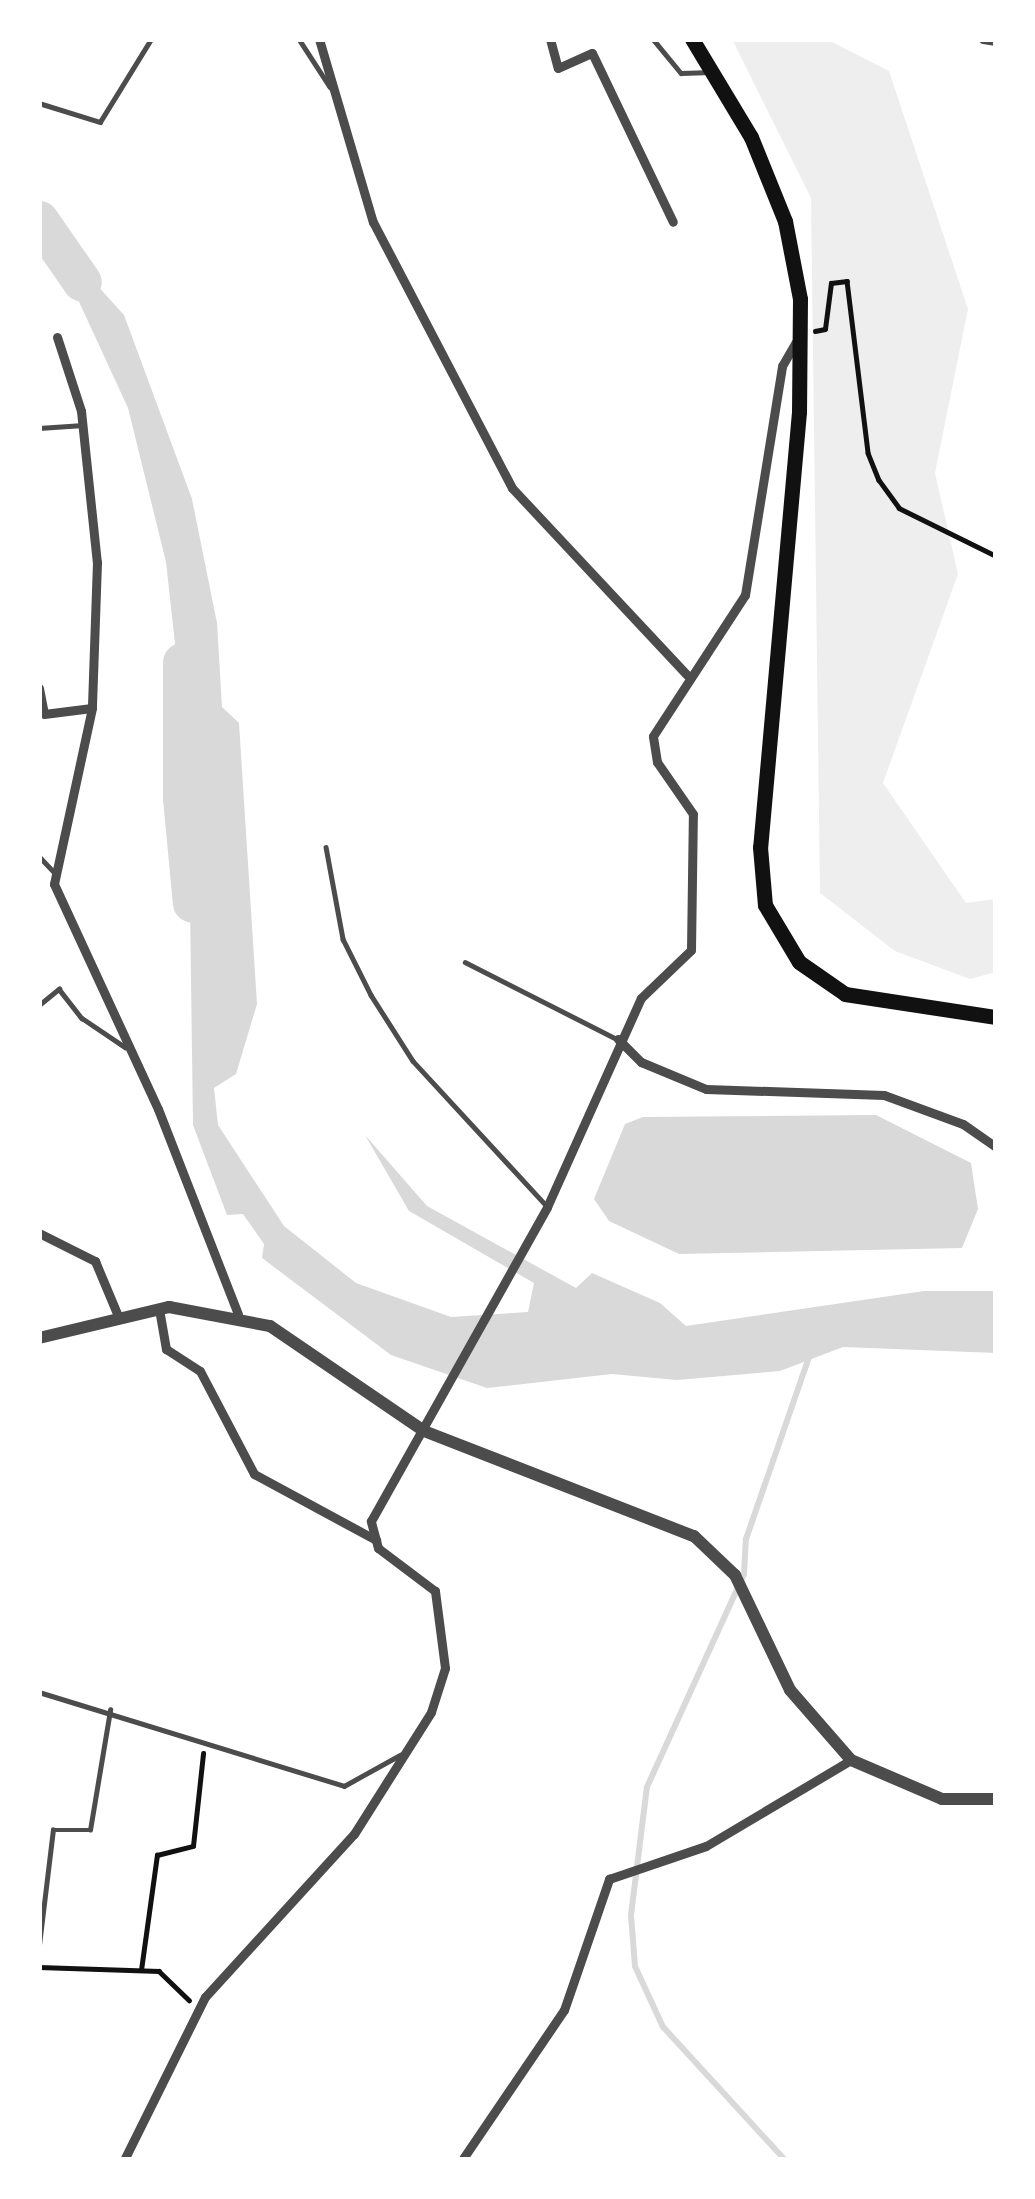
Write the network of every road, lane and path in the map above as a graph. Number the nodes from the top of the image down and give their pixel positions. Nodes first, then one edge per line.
1 (151, 39) edge
2 (299, 39) edge
3 (319, 39) edge
4 (550, 39) edge
5 (653, 39) edge
6 (692, 39) edge
7 (983, 39) edge
8 (996, 41) edge
9 (714, 67) junction
10 (336, 97) junction
11 (39, 104) edge
12 (674, 223) dead end
13 (801, 334) junction
14 (57, 337) dead end
15 (83, 424) junction
16 (39, 428) edge
17 (996, 556) edge
18 (687, 675) junction
19 (39, 688) edge
20 (92, 708) junction
21 (326, 848) dead end
22 (39, 856) edge
23 (53, 871) junction
24 (465, 962) dead end
25 (39, 1005) edge
26 (996, 1017) edge
27 (618, 1040) junction
28 (130, 1050) junction
29 (996, 1147) edge
30 (548, 1207) junction
31 (39, 1232) edge
32 (159, 1309) junction
33 (238, 1314) junction
34 (118, 1316) junction
35 (39, 1337) edge
36 (424, 1431) junction
37 (376, 1540) junction
38 (39, 1692) edge
39 (110, 1710) junction
40 (207, 1741) junction
41 (400, 1755) junction
42 (851, 1760) junction
43 (996, 1799) edge
44 (39, 1945) edge
45 (39, 1966) edge
46 (141, 1970) junction
47 (199, 2010) junction
48 (124, 2160) edge
49 (462, 2160) edge

1 - 11 lane
2 - 10 lane
3 - 10 street
4 - 12 street
5 - 9 lane
6 - 9 highway
7 - 8 street
9 - 13 highway
10 - 18 street
13 - 17 path
13 - 18 street
13 - 26 highway
14 - 15 street
15 - 16 lane
15 - 20 street
18 - 27 street
19 - 20 street
20 - 23 street
21 - 30 lane
22 - 23 lane
23 - 28 street
24 - 27 lane
25 - 28 lane
27 - 29 street
27 - 30 street
28 - 33 street
30 - 36 street
31 - 34 street
32 - 33 street
32 - 34 street
32 - 37 street
33 - 36 street
34 - 35 street
36 - 37 street
36 - 42 street
37 - 41 street
38 - 39 lane
39 - 40 lane
39 - 44 lane
40 - 41 lane
40 - 46 path
41 - 47 street
42 - 43 street
42 - 49 street
45 - 46 path
46 - 47 path
47 - 48 street

